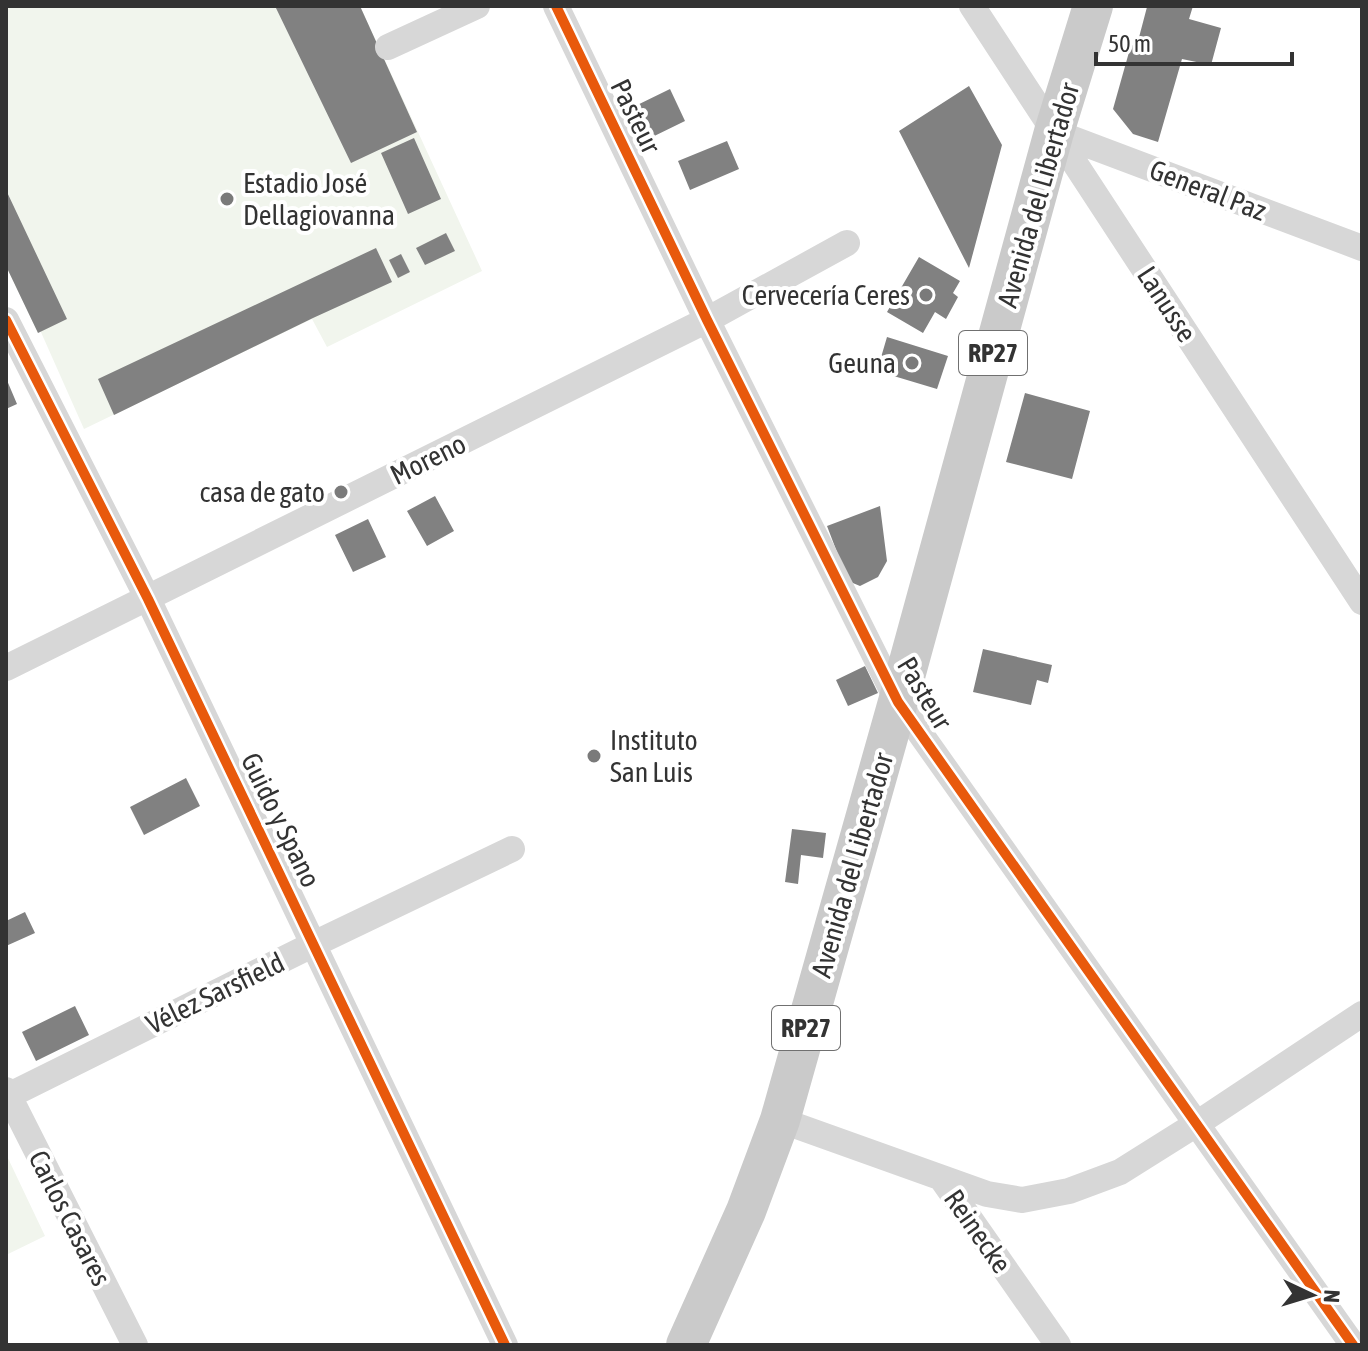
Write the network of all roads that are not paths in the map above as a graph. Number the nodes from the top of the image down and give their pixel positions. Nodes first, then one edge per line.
1 (477, 6) edge
2 (556, 6) edge
3 (972, 6) edge
4 (1093, 6) edge
5 (388, 47) dead end
6 (1054, 132) junction
7 (847, 243) dead end
8 (1362, 248) edge
9 (6, 320) edge
10 (707, 320) junction
11 (148, 599) junction
12 (1362, 602) edge
13 (6, 668) edge
14 (898, 702) junction
15 (512, 849) dead end
16 (314, 944) junction
17 (1362, 1014) edge
18 (7, 1094) edge
19 (780, 1120) junction
20 (1198, 1123) junction
21 (942, 1179) junction
22 (135, 1345) edge
23 (505, 1345) edge
24 (686, 1345) edge
25 (1058, 1345) edge
26 (1353, 1345) edge

1 - 5 street
2 - 10 street, Pasteur
3 - 6 street, Lanusse
4 - 6 main road, Avenida del Libertador / RP27
6 - 8 street, General Paz
6 - 12 street, Lanusse
6 - 14 main road, Avenida del Libertador / RP27
7 - 10 street, Moreno
9 - 11 street, Guido y Spano
10 - 11 street, Moreno
10 - 14 street, Pasteur
11 - 13 street, Moreno
11 - 16 street, Guido y Spano
14 - 19 main road, Avenida del Libertador / RP27
14 - 20 street, Pasteur
15 - 16 street, Vélez Sarsfield
16 - 18 street, Vélez Sarsfield
16 - 23 street, Guido y Spano
17 - 20 street
18 - 22 street, Carlos Casares
19 - 21 street, Reinecke
19 - 24 main road, Avenida del Libertador / RP27
20 - 21 street
20 - 26 street, Pasteur
21 - 25 street, Reinecke

